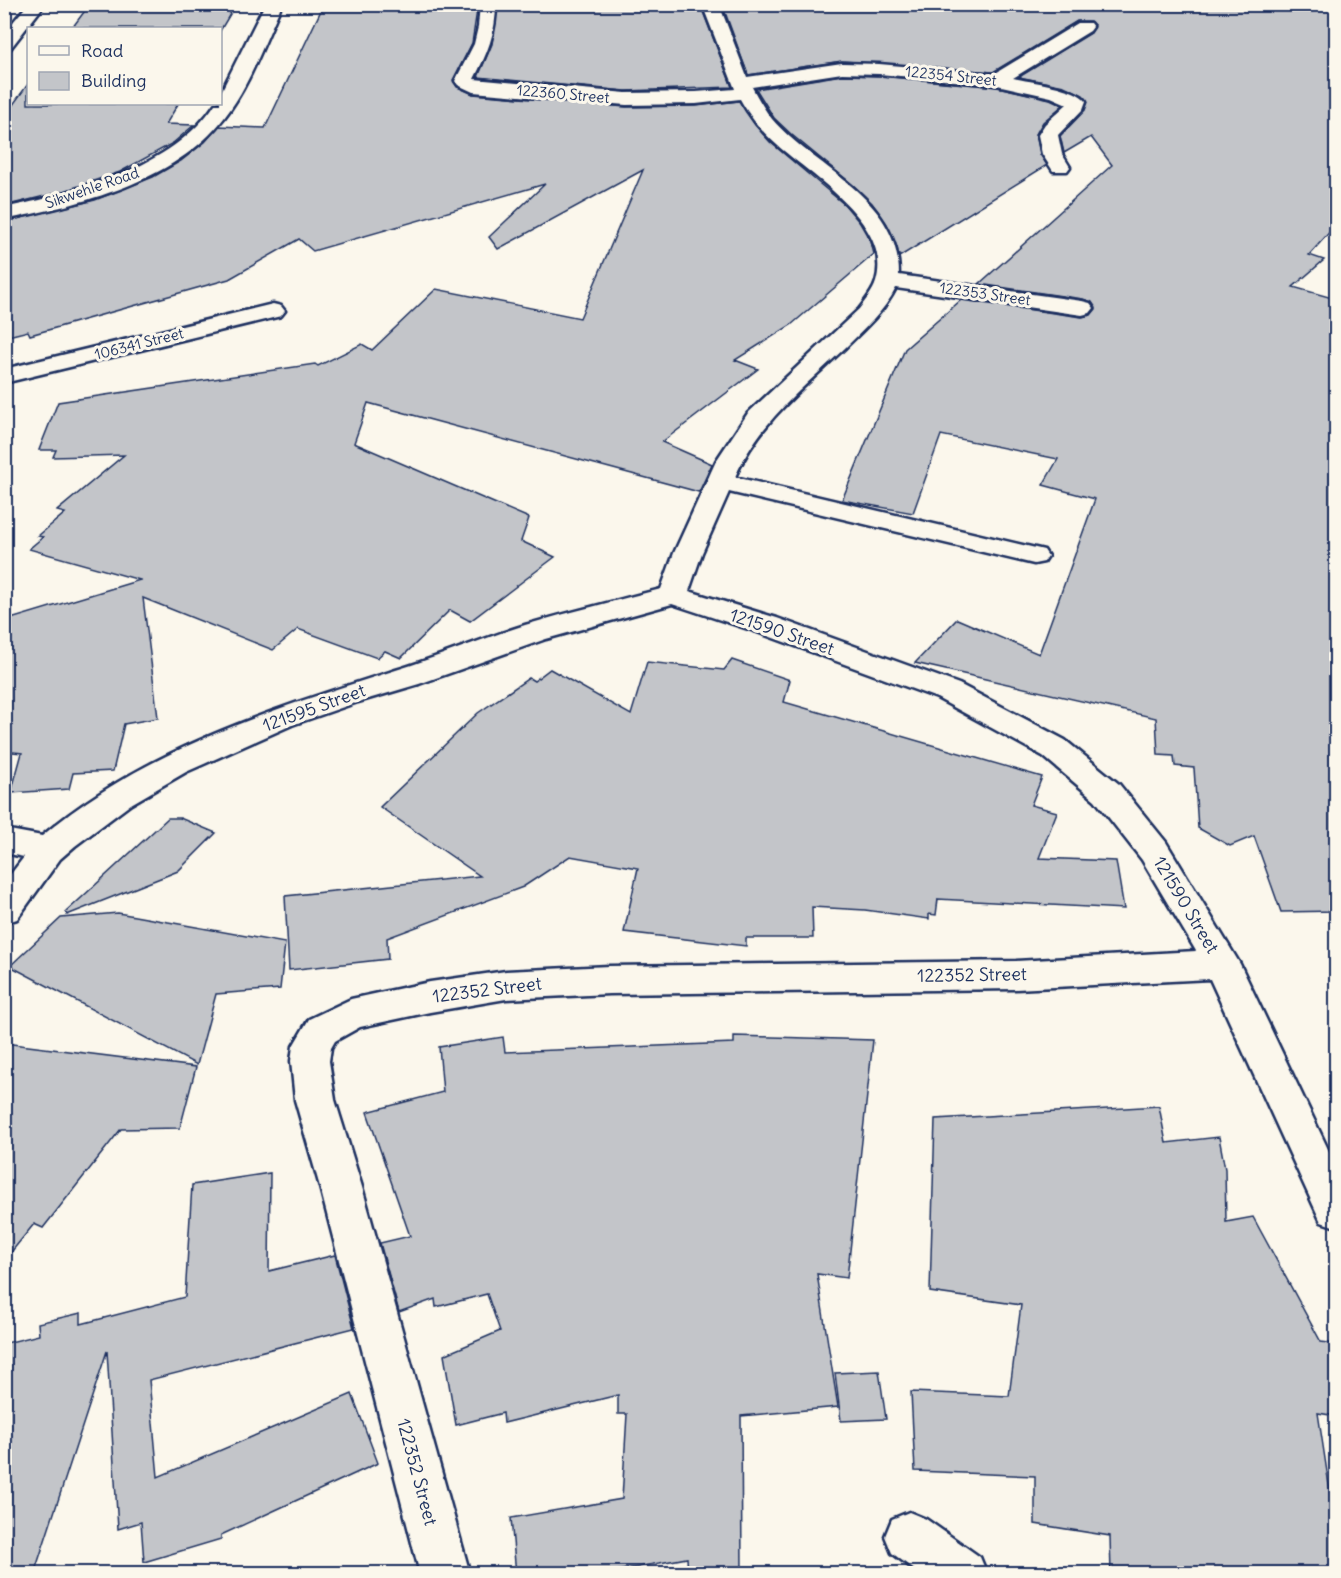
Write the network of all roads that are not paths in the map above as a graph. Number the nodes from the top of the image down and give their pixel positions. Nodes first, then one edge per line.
1 (37, 4) edge
2 (274, 4) edge
3 (488, 4) edge
4 (710, 4) edge
5 (1084, 27) dead end
6 (4, 45) edge
7 (997, 80) junction
8 (744, 88) junction
9 (1060, 167) dead end
10 (4, 214) edge
11 (888, 280) junction
12 (1082, 308) dead end
13 (273, 311) dead end
14 (4, 376) edge
15 (721, 482) junction
16 (1034, 556) dead end
17 (673, 595) junction
18 (4, 841) edge
19 (48, 850) junction
20 (4, 910) edge
21 (1221, 964) junction
22 (1336, 1209) edge
23 (909, 1536) dead end
24 (445, 1574) edge
25 (963, 1574) edge

1 - 6 street
2 - 10 street, Sikwehle Road
3 - 8 street, 122360 Street
4 - 8 street
5 - 7 street
7 - 8 street, 122354 Street
7 - 9 street, 122354 Street
8 - 11 street
11 - 12 street, 122353 Street
11 - 15 street
13 - 14 street, 106341 Street
15 - 16 street
15 - 17 street
17 - 19 street, 121595 Street
17 - 21 street, 121590 Street
18 - 19 street
19 - 20 street, 121595 Street
21 - 22 street, 121590 Street
21 - 24 street, 122352 Street
23 - 25 street

